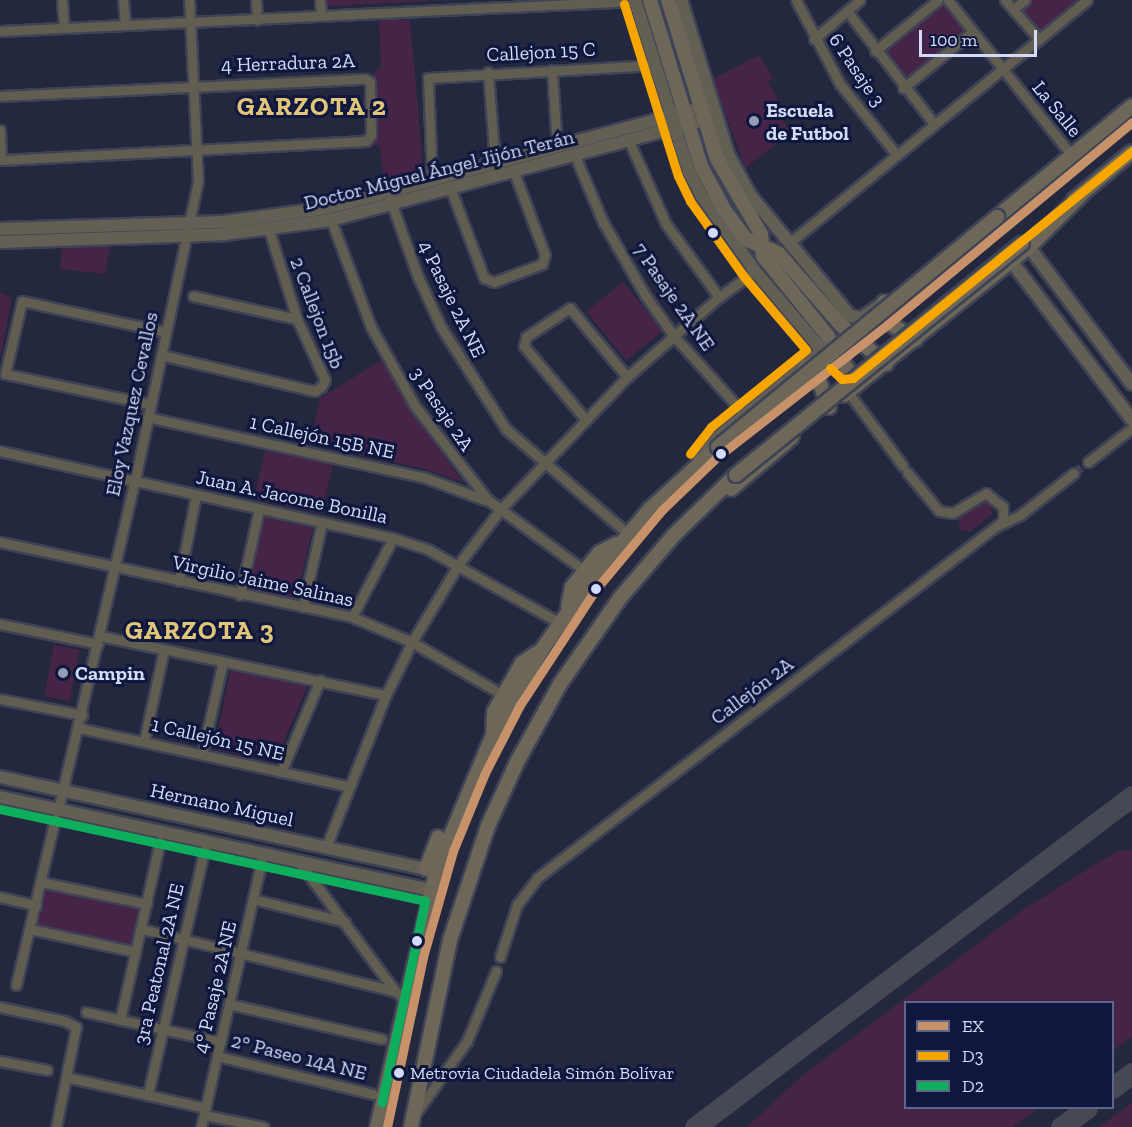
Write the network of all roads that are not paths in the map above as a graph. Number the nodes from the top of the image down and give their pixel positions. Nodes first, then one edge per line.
1 (62, 0) edge
2 (123, 0) edge
3 (189, 0) edge
4 (256, 0) edge
5 (320, 0) edge
6 (635, 0) edge
7 (650, 0) edge
8 (668, 0) edge
9 (681, 0) edge
10 (796, 0) edge
11 (860, 0) edge
12 (938, 0) edge
13 (948, 0) edge
14 (1005, 0) edge
15 (1025, 0) edge
16 (1087, 0) edge
17 (559, 2) edge
18 (501, 4) edge
19 (438, 5) edge
20 (1013, 9) junction
21 (847, 11) junction
22 (321, 16) junction
23 (257, 20) junction
24 (190, 23) junction
25 (125, 25) junction
26 (64, 27) junction
27 (0, 30) edge
28 (972, 32) junction
29 (814, 39) junction
30 (1039, 39) junction
31 (875, 51) junction
32 (654, 65) junction
33 (1002, 69) junction
34 (552, 70) junction
35 (488, 72) junction
36 (193, 85) junction
37 (903, 88) junction
38 (0, 96) edge
39 (1132, 106) edge
40 (702, 114) junction
41 (679, 121) junction
42 (934, 124) junction
43 (0, 130) edge
44 (629, 141) junction
45 (557, 147) junction
46 (196, 150) junction
47 (1132, 152) edge
48 (896, 154) junction
49 (575, 156) junction
50 (1072, 156) junction
51 (495, 164) junction
52 (514, 172) junction
53 (432, 181) junction
54 (451, 190) junction
55 (388, 193) junction
56 (392, 206) junction
57 (1002, 213) junction
58 (331, 220) junction
59 (188, 223) junction
60 (0, 229) edge
61 (269, 230) junction
62 (186, 236) junction
63 (0, 242) edge
64 (788, 244) junction
65 (1025, 245) junction
66 (763, 247) junction
67 (1011, 261) junction
68 (755, 271) junction
69 (1058, 288) junction
70 (193, 296) dead end
71 (719, 297) junction
72 (1042, 300) junction
73 (884, 302) junction
74 (297, 319) junction
75 (165, 332) junction
76 (673, 335) junction
77 (915, 339) junction
78 (161, 355) junction
79 (886, 363) junction
80 (806, 366) junction
81 (627, 376) junction
82 (1132, 384) edge
83 (853, 389) junction
84 (149, 404) junction
85 (829, 407) junction
86 (745, 415) junction
87 (147, 417) junction
88 (586, 420) junction
89 (1132, 420) edge
90 (1132, 428) edge
91 (0, 451) edge
92 (699, 461) junction
93 (1088, 462) tunnel mouth
94 (543, 463) junction
95 (1074, 473) tunnel mouth
96 (135, 480) junction
97 (196, 495) junction
98 (711, 500) junction
99 (488, 501) junction
100 (259, 509) junction
101 (500, 510) junction
102 (322, 522) junction
103 (999, 525) junction
104 (393, 538) junction
105 (625, 538) junction
106 (0, 542) edge
107 (458, 565) junction
108 (116, 567) junction
109 (585, 571) junction
110 (179, 581) junction
111 (240, 595) junction
112 (303, 608) junction
113 (352, 617) junction
114 (563, 618) junction
115 (0, 624) edge
116 (99, 640) junction
117 (412, 642) junction
118 (543, 648) junction
119 (164, 649) junction
120 (223, 661) junction
121 (320, 680) junction
122 (386, 695) junction
123 (503, 695) junction
124 (0, 699) edge
125 (82, 715) junction
126 (80, 728) junction
127 (493, 735) junction
128 (144, 741) junction
129 (202, 754) junction
130 (281, 772) junction
131 (0, 777) edge
132 (348, 786) junction
133 (62, 790) junction
134 (0, 797) edge
135 (56, 814) junction
136 (160, 841) dead end
137 (206, 842) junction
138 (326, 847) junction
139 (263, 854) junction
140 (299, 862) junction
141 (431, 870) junction
142 (41, 882) junction
143 (430, 891) junction
144 (0, 897) edge
145 (253, 899) junction
146 (147, 904) junction
147 (36, 905) junction
148 (345, 922) junction
149 (30, 929) junction
150 (142, 929) junction
151 (182, 938) junction
152 (241, 951) junction
153 (136, 952) junction
154 (500, 957) dead end
155 (496, 971) dead end
156 (16, 985) dead end
157 (400, 995) junction
158 (229, 1004) junction
159 (0, 1007) edge
160 (86, 1012) dead end
161 (120, 1020) junction
162 (163, 1030) junction
163 (382, 1039) dead end
164 (221, 1042) junction
165 (218, 1056) junction
166 (0, 1061) edge
167 (47, 1070) dead end
168 (66, 1077) junction
169 (148, 1094) junction
170 (373, 1094) dead end
171 (205, 1111) junction
172 (413, 1121) edge
173 (56, 1127) edge
174 (201, 1127) edge
175 (264, 1127) edge
176 (377, 1127) edge

1 - 26 street
2 - 25 street
3 - 24 street, Eloy Vazquez Cevallos
4 - 23 street
5 - 22 street
6 - 17 street
6 - 32 street
7 - 41 main road
8 - 40 main road
9 - 64 street
10 - 29 street, 6 Pasaje 3
11 - 21 street
12 - 31 street
13 - 28 street, La Salle
14 - 20 street
15 - 20 street
16 - 30 street
17 - 18 street
18 - 19 street
19 - 22 street
20 - 30 street
21 - 29 street
21 - 31 street
22 - 23 street
23 - 24 street
24 - 25 street
24 - 36 street, Eloy Vazquez Cevallos
25 - 26 street
26 - 27 street
28 - 33 street, La Salle
28 - 37 street
29 - 48 street, 6 Pasaje 3
30 - 33 street
31 - 37 street
32 - 34 street, Callejon 15 C
32 - 41 street
33 - 42 street
33 - 50 street, La Salle
34 - 35 street, Callejon 15 C
34 - 45 street
35 - 51 street
35 - 53 street, Callejon 15 C
36 - 38 street, 4 Herradura 2A
36 - 46 street, Eloy Vazquez Cevallos
36 - 46 street, 4 Herradura 2A
37 - 42 street
39 - 50 main road
40 - 41 street, Doctor Miguel Ángel Jijón Terán
40 - 66 main road
41 - 44 street, Doctor Miguel Ángel Jijón Terán
41 - 45 street, Doctor Miguel Ángel Jijón Terán
41 - 66 main road
41 - 68 street
42 - 48 street
43 - 46 street, 4 Herradura 2A
44 - 49 street, Doctor Miguel Ángel Jijón Terán
44 - 71 street
45 - 51 street, Doctor Miguel Ángel Jijón Terán
46 - 59 street, Eloy Vazquez Cevallos
47 - 65 main road
48 - 64 street
49 - 52 street, Doctor Miguel Ángel Jijón Terán
49 - 76 street, 7 Pasaje 2A NE
50 - 57 main road
51 - 53 street, Doctor Miguel Ángel Jijón Terán
52 - 54 street, Doctor Miguel Ángel Jijón Terán
52 - 54 street
53 - 55 street, Doctor Miguel Ángel Jijón Terán
54 - 56 street, Doctor Miguel Ángel Jijón Terán
55 - 56 street, 4 Pasaje 2A NE
55 - 59 street, Doctor Miguel Ángel Jijón Terán
56 - 58 street, Doctor Miguel Ángel Jijón Terán
56 - 94 street, 4 Pasaje 2A NE
57 - 73 street
57 - 92 main road, bridge
58 - 61 street, Doctor Miguel Ángel Jijón Terán
58 - 99 street, 3 Pasaje 2A
59 - 60 street, Doctor Miguel Ángel Jijón Terán
59 - 62 street, Eloy Vazquez Cevallos
61 - 62 street, Doctor Miguel Ángel Jijón Terán
61 - 74 street, 2 Callejon 15b
62 - 63 street, Doctor Miguel Ángel Jijón Terán
62 - 75 street, Eloy Vazquez Cevallos
64 - 73 street
65 - 67 main road
65 - 69 street
65 - 98 main road, bridge
66 - 79 main road
66 - 83 main road
67 - 72 street
67 - 77 main road
68 - 71 street
68 - 80 street
69 - 72 street
69 - 82 street
70 - 74 street
71 - 76 street
72 - 89 street
73 - 77 main road
74 - 78 street, 2 Callejon 15b
75 - 78 street, Eloy Vazquez Cevallos
75 - 84 street
76 - 81 street
76 - 86 street, 7 Pasaje 2A NE
77 - 79 main road
78 - 84 street, Eloy Vazquez Cevallos
79 - 83 main road
80 - 85 main road
80 - 86 street
81 - 88 street
81 - 88 street
83 - 85 main road
83 - 103 street
84 - 87 street, Eloy Vazquez Cevallos
85 - 98 main road
86 - 92 street
87 - 96 street, Eloy Vazquez Cevallos
87 - 99 street, 1 Callejón 15B NE
88 - 94 street
90 - 93 street
91 - 96 street, Juan A. Jacome Bonilla
92 - 105 main road
94 - 101 street
94 - 105 street, 4 Pasaje 2A NE
95 - 103 street, Callejón 2A
96 - 97 street, Juan A. Jacome Bonilla
96 - 108 street, Eloy Vazquez Cevallos
97 - 100 street, Juan A. Jacome Bonilla
97 - 110 street
98 - 172 main road
99 - 101 street, 3 Pasaje 2A
100 - 102 street, Juan A. Jacome Bonilla
100 - 111 street
101 - 107 street
101 - 109 street, 3 Pasaje 2A
102 - 104 street, Juan A. Jacome Bonilla
102 - 112 street
103 - 154 street, Callejón 2A
104 - 107 street, Juan A. Jacome Bonilla
104 - 113 street
105 - 109 main road
105 - 114 main road
106 - 108 street, Virgilio Jaime Salinas
107 - 114 street, Juan A. Jacome Bonilla
107 - 117 street
108 - 110 street, Virgilio Jaime Salinas
108 - 116 street, Eloy Vazquez Cevallos
109 - 114 main road
110 - 111 street, Virgilio Jaime Salinas
111 - 112 street, Virgilio Jaime Salinas
112 - 113 street, Virgilio Jaime Salinas
113 - 117 street, Virgilio Jaime Salinas
114 - 118 main road
115 - 116 street
116 - 119 street
116 - 125 street, Eloy Vazquez Cevallos
117 - 122 street
117 - 123 street, Virgilio Jaime Salinas
118 - 123 main road
118 - 127 main road
119 - 120 street
119 - 128 street
120 - 121 street
120 - 129 street
121 - 122 street
121 - 130 street
122 - 132 street
123 - 127 main road
124 - 125 street
125 - 126 street, Eloy Vazquez Cevallos
126 - 128 street, 1 Callejón 15 NE
126 - 133 street, Eloy Vazquez Cevallos
127 - 141 main road
128 - 129 street, 1 Callejón 15 NE
129 - 130 street, 1 Callejón 15 NE
130 - 132 street, 1 Callejón 15 NE
131 - 133 street, Hermano Miguel
132 - 138 street
133 - 135 street, Eloy Vazquez Cevallos
133 - 138 street, Hermano Miguel
134 - 135 street, Hermano Miguel
135 - 137 street, Hermano Miguel
135 - 142 street, Eloy Vazquez Cevallos
136 - 146 street
137 - 139 street, Hermano Miguel
137 - 151 street, 3ra Peatonal 2A NE
138 - 141 street, Hermano Miguel
139 - 140 street, Hermano Miguel
139 - 145 street, 4° Pasaje 2A NE
140 - 143 street, Hermano Miguel
140 - 148 street
141 - 143 main road
142 - 146 street
142 - 147 street, Eloy Vazquez Cevallos
143 - 157 main road
144 - 147 street
145 - 148 street
145 - 152 street, 4° Pasaje 2A NE
146 - 150 street
147 - 149 street, Eloy Vazquez Cevallos
148 - 157 street
149 - 153 street
149 - 156 street, Eloy Vazquez Cevallos
150 - 151 street
150 - 153 street
151 - 152 street
151 - 162 street, 3ra Peatonal 2A NE
152 - 157 street
152 - 158 street, 4° Pasaje 2A NE
153 - 161 street
155 - 172 street
157 - 176 main road
158 - 163 street
158 - 164 street, 4° Pasaje 2A NE
159 - 168 street
160 - 161 street, 2° Paseo 14A NE
161 - 162 street, 2° Paseo 14A NE
162 - 164 street, 2° Paseo 14A NE
162 - 169 street, 3ra Peatonal 2A NE
164 - 165 street, 4° Pasaje 2A NE
165 - 170 street, 2° Paseo 14A NE
165 - 171 street, 4° Pasaje 2A NE
166 - 167 street
168 - 169 street
168 - 173 street
169 - 171 street
171 - 174 street, 4° Pasaje 2A NE
171 - 175 street

